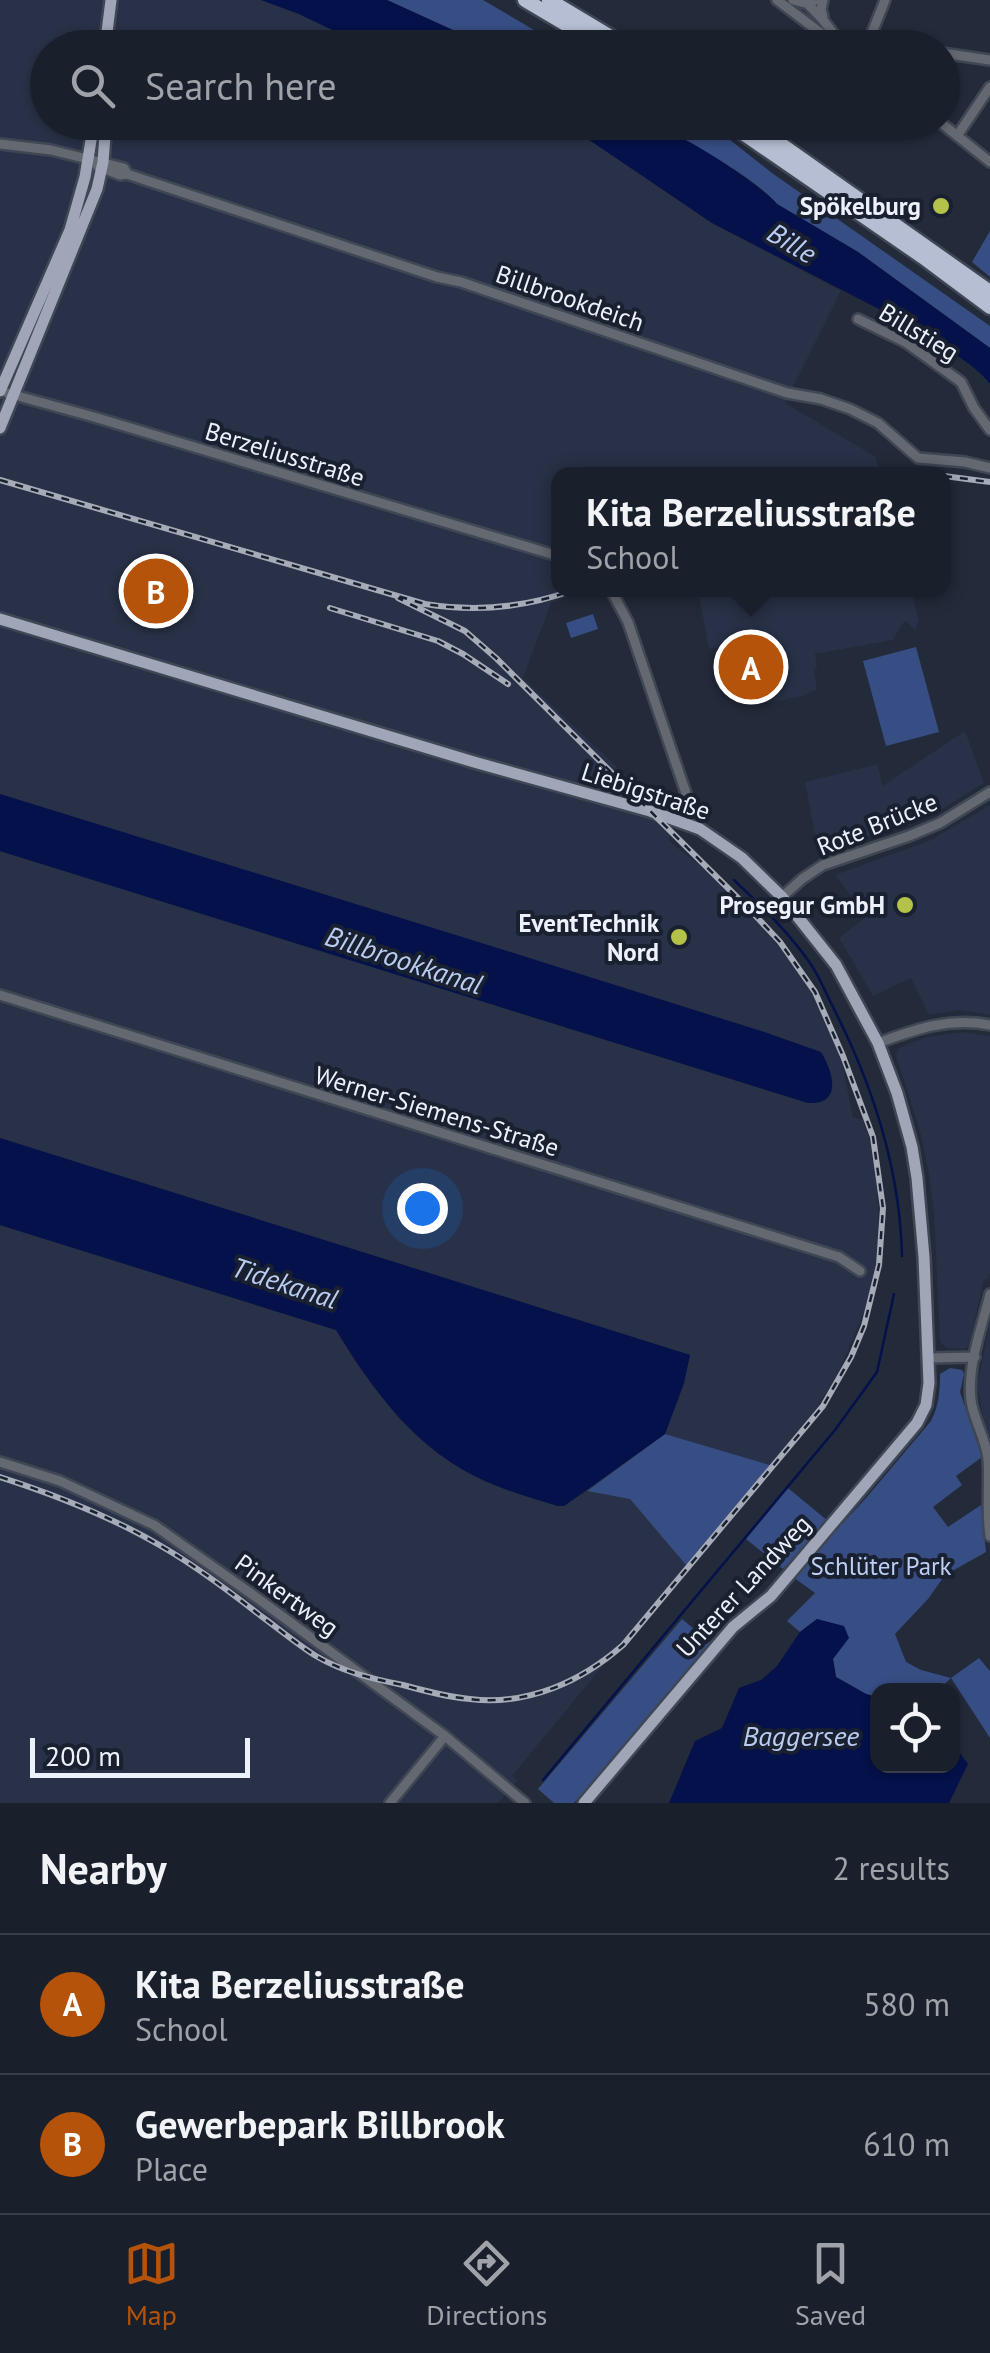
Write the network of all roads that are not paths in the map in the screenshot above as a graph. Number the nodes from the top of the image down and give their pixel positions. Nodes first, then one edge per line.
1 (111, 0) edge
2 (119, 0) edge
3 (525, 0) edge
4 (777, 0) edge
5 (793, 0) edge
6 (885, 0) edge
7 (552, 1) edge
8 (812, 1) edge
9 (810, 25) junction
10 (107, 30) edge
11 (115, 30) edge
12 (576, 30) edge
13 (600, 30) edge
14 (818, 30) edge
15 (831, 30) edge
16 (873, 30) edge
17 (960, 56) edge
18 (990, 60) edge
19 (988, 94) edge
20 (960, 132) edge
21 (960, 138) edge
22 (91, 140) edge
23 (104, 140) edge
24 (752, 140) edge
25 (775, 140) edge
26 (0, 144) edge
27 (88, 159) junction
28 (990, 162) edge
29 (102, 166) junction
30 (990, 292) edge
31 (990, 307) edge
32 (858, 319) dead end
33 (0, 391) edge
34 (14, 396) junction
35 (0, 428) edge
36 (990, 430) edge
37 (990, 468) edge
38 (551, 554) edge
39 (615, 597) edge
40 (0, 619) edge
41 (990, 792) edge
42 (690, 808) dead end
43 (782, 898) junction
44 (0, 995) edge
45 (990, 1024) edge
46 (878, 1043) junction
47 (860, 1270) dead end
48 (990, 1294) edge
49 (929, 1358) junction
50 (975, 1358) junction
51 (928, 1395) joint
52 (0, 1462) edge
53 (990, 1536) edge
54 (445, 1736) junction
55 (390, 1803) edge
56 (525, 1803) edge
57 (584, 1803) edge

1 - 10 main road
2 - 11 main road
3 - 12 highway
4 - 9 street
5 - 8 street
6 - 16 street
7 - 13 highway
8 - 9 street
8 - 15 street
9 - 14 street
17 - 18 street
19 - 20 street
21 - 28 street
22 - 27 main road
23 - 29 main road
24 - 31 highway
25 - 30 highway
26 - 27 street, Billbrookdeich
27 - 29 street, Billbrookdeich
27 - 33 main road
29 - 34 main road
29 - 37 street, Billbrookdeich
32 - 36 street, Billstieg
33 - 34 street, Berzeliusstraße
34 - 35 main road
34 - 38 street, Berzeliusstraße
39 - 42 street
40 - 43 main road, Liebigstraße
41 - 43 street, Rote Brücke
43 - 46 main road, Liebigstraße
44 - 47 street, Werner-Siemens-Straße
45 - 46 street
46 - 49 main road, Liebigstraße
48 - 50 street
49 - 50 street
49 - 51 main road, Liebigstraße
50 - 53 street
51 - 57 main road, Unterer Landweg
52 - 54 street, Pinkertweg
54 - 55 street
54 - 56 street, Pinkertweg

